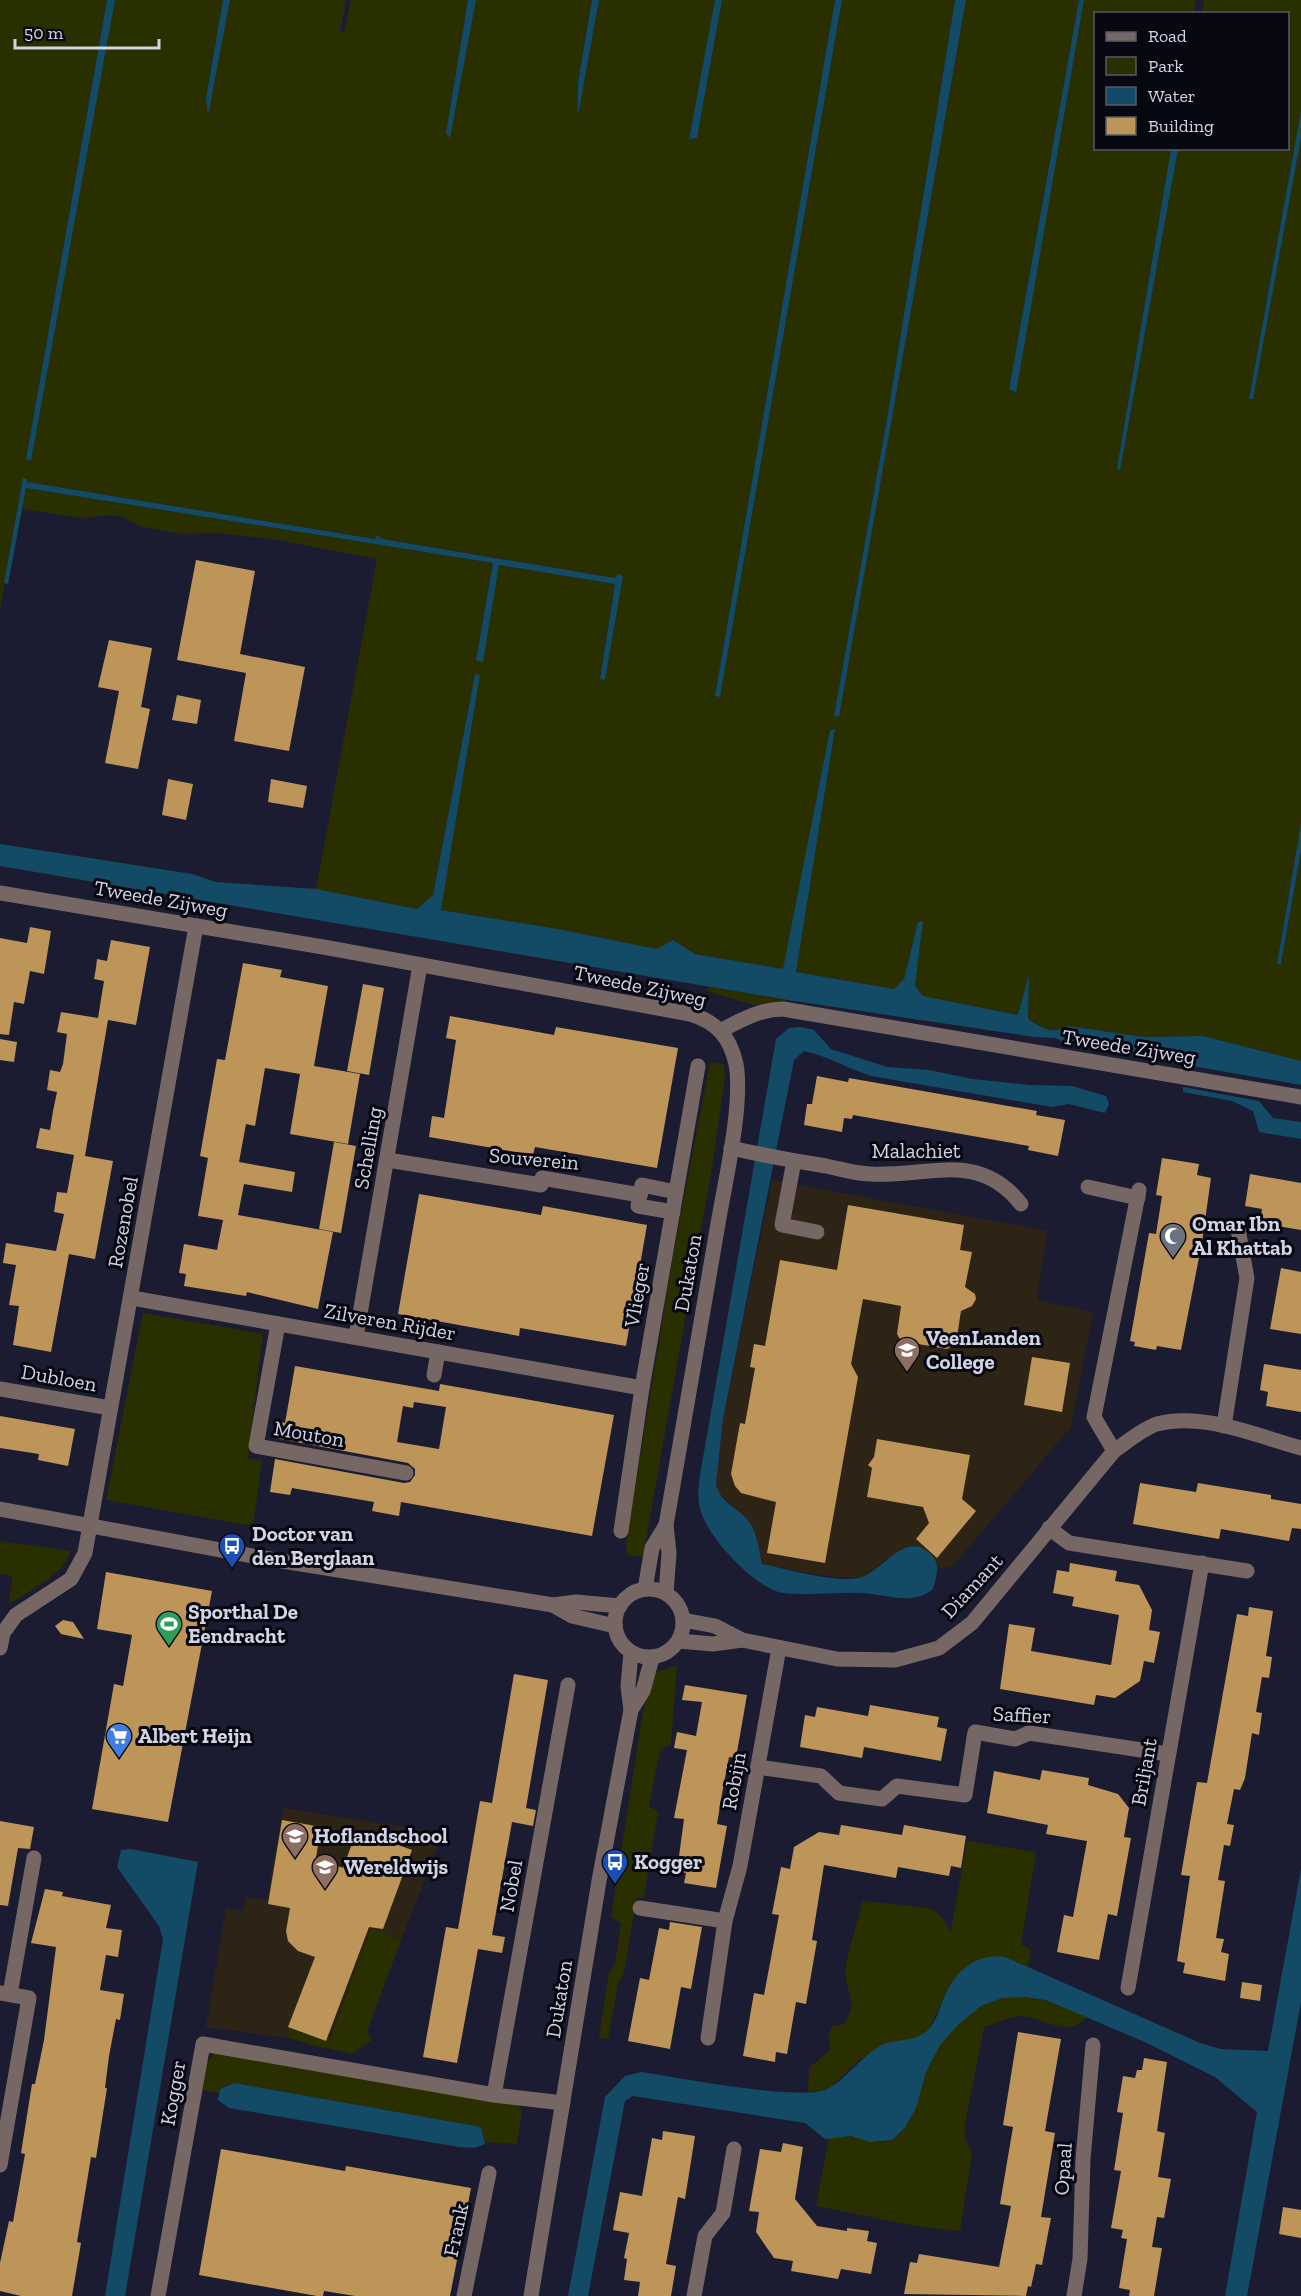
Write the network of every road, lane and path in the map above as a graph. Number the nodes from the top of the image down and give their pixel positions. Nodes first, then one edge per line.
1 (0, 893) edge
2 (196, 926) junction
3 (420, 965) junction
4 (722, 1030) junction
5 (698, 1066) dead end
6 (1301, 1097) edge
7 (731, 1148) junction
8 (388, 1160) junction
9 (794, 1161) junction
10 (1088, 1187) dead end
11 (676, 1192) junction
12 (640, 1195) junction
13 (1022, 1204) dead end
14 (673, 1212) junction
15 (1238, 1229) dead end
16 (817, 1232) dead end
17 (132, 1298) junction
18 (278, 1324) junction
19 (356, 1337) junction
20 (438, 1352) junction
21 (434, 1375) dead end
22 (642, 1388) junction
23 (0, 1389) edge
24 (110, 1408) junction
25 (1224, 1426) junction
26 (1301, 1448) edge
27 (1114, 1451) junction
28 (406, 1473) dead end
29 (0, 1509) edge
30 (90, 1525) junction
31 (666, 1525) junction
32 (1049, 1528) junction
33 (621, 1531) dead end
34 (1202, 1563) junction
35 (1247, 1571) dead end
36 (645, 1589) junction
37 (666, 1593) junction
38 (553, 1605) junction
39 (620, 1606) junction
40 (683, 1620) junction
41 (615, 1626) junction
42 (742, 1640) junction
43 (679, 1641) junction
44 (0, 1648) edge
45 (779, 1648) junction
46 (631, 1653) junction
47 (652, 1658) junction
48 (568, 1685) dead end
49 (631, 1710) junction
50 (1168, 1754) junction
51 (758, 1767) junction
52 (34, 1858) dead end
53 (640, 1908) dead end
54 (725, 1921) junction
55 (1128, 1988) dead end
56 (5, 1994) edge
57 (708, 2038) dead end
58 (1093, 2045) dead end
59 (494, 2095) junction
60 (563, 2103) junction
61 (734, 2149) dead end
62 (0, 2165) edge
63 (489, 2174) dead end
64 (158, 2296) edge
65 (464, 2296) edge
66 (531, 2296) edge
67 (694, 2296) edge
68 (1074, 2296) edge

1 - 2 street, Tweede Zijweg
2 - 3 street, Tweede Zijweg
2 - 17 street, Rozenobel
3 - 4 street, Tweede Zijweg
3 - 8 street, Schelling
4 - 6 street, Tweede Zijweg
4 - 7 street, Dukaton
5 - 11 street, Vlieger
7 - 9 street, Malachiet
7 - 31 street, Dukaton
8 - 12 street, Souverein
8 - 19 street, Schelling
9 - 13 street, Malachiet
9 - 16 street
10 - 27 street
11 - 12 street, Souverein
11 - 14 street, Vlieger
12 - 14 street
14 - 22 street, Vlieger
15 - 25 street
17 - 18 street, Zilveren Rijder
17 - 24 street, Rozenobel
18 - 19 street, Zilveren Rijder
18 - 28 street, Mouton
19 - 20 street, Zilveren Rijder
20 - 21 street
20 - 22 street, Zilveren Rijder
22 - 33 street, Vlieger
23 - 24 street, Dubloen
24 - 30 street, Rozenobel
25 - 26 street, Diamant
25 - 27 street, Diamant
27 - 32 street, Diamant
29 - 30 street
30 - 38 street
30 - 44 street
31 - 36 street, Dukaton
31 - 37 street, Dukaton
32 - 34 street
32 - 45 street, Diamant
34 - 35 street
34 - 50 street, Briljant
36 - 37 street
36 - 39 street
37 - 40 street
38 - 39 street
38 - 41 street
39 - 41 street
40 - 42 street, Diamant
40 - 43 street
41 - 46 street
42 - 43 street, Diamant
42 - 45 street, Diamant
43 - 47 street
45 - 51 street, Robijn
46 - 47 street
46 - 49 street, Dukaton
47 - 49 street, Dukaton
48 - 59 street, Nobel
49 - 60 street, Dukaton
50 - 51 street, Saffier
50 - 55 street, Briljant
51 - 54 street, Robijn
52 - 56 street
53 - 54 street
54 - 57 street, Robijn
56 - 62 street
58 - 68 street, Opaal
59 - 60 street, Kogger
59 - 64 street, Kogger
60 - 66 street, Dukaton
61 - 67 street
63 - 65 street, Frank

